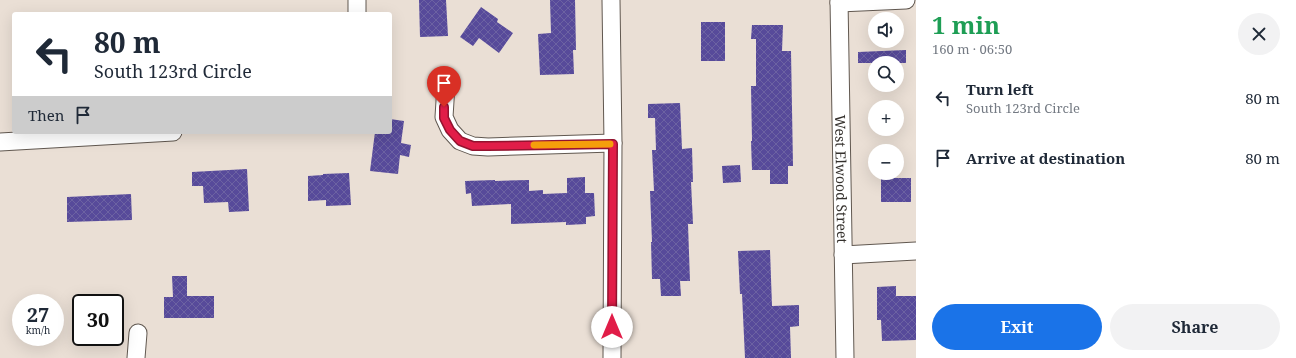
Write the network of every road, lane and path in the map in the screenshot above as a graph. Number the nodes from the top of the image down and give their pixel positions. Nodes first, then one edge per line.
1 (357, 0) edge
2 (611, 0) edge
3 (906, 0) edge
4 (839, 1) edge
5 (357, 12) edge
6 (446, 85) dead end
7 (138, 134) edge
8 (0, 142) edge
9 (613, 144) junction
10 (916, 251) edge
11 (843, 255) junction
12 (138, 333) dead end
13 (136, 358) edge
14 (612, 358) edge
15 (845, 358) edge

1 - 5 street
2 - 9 street
3 - 4 street
4 - 11 street, West Elwood Street
6 - 9 street
7 - 8 street
9 - 14 street
10 - 11 street
11 - 15 street, West Elwood Street
12 - 13 street

